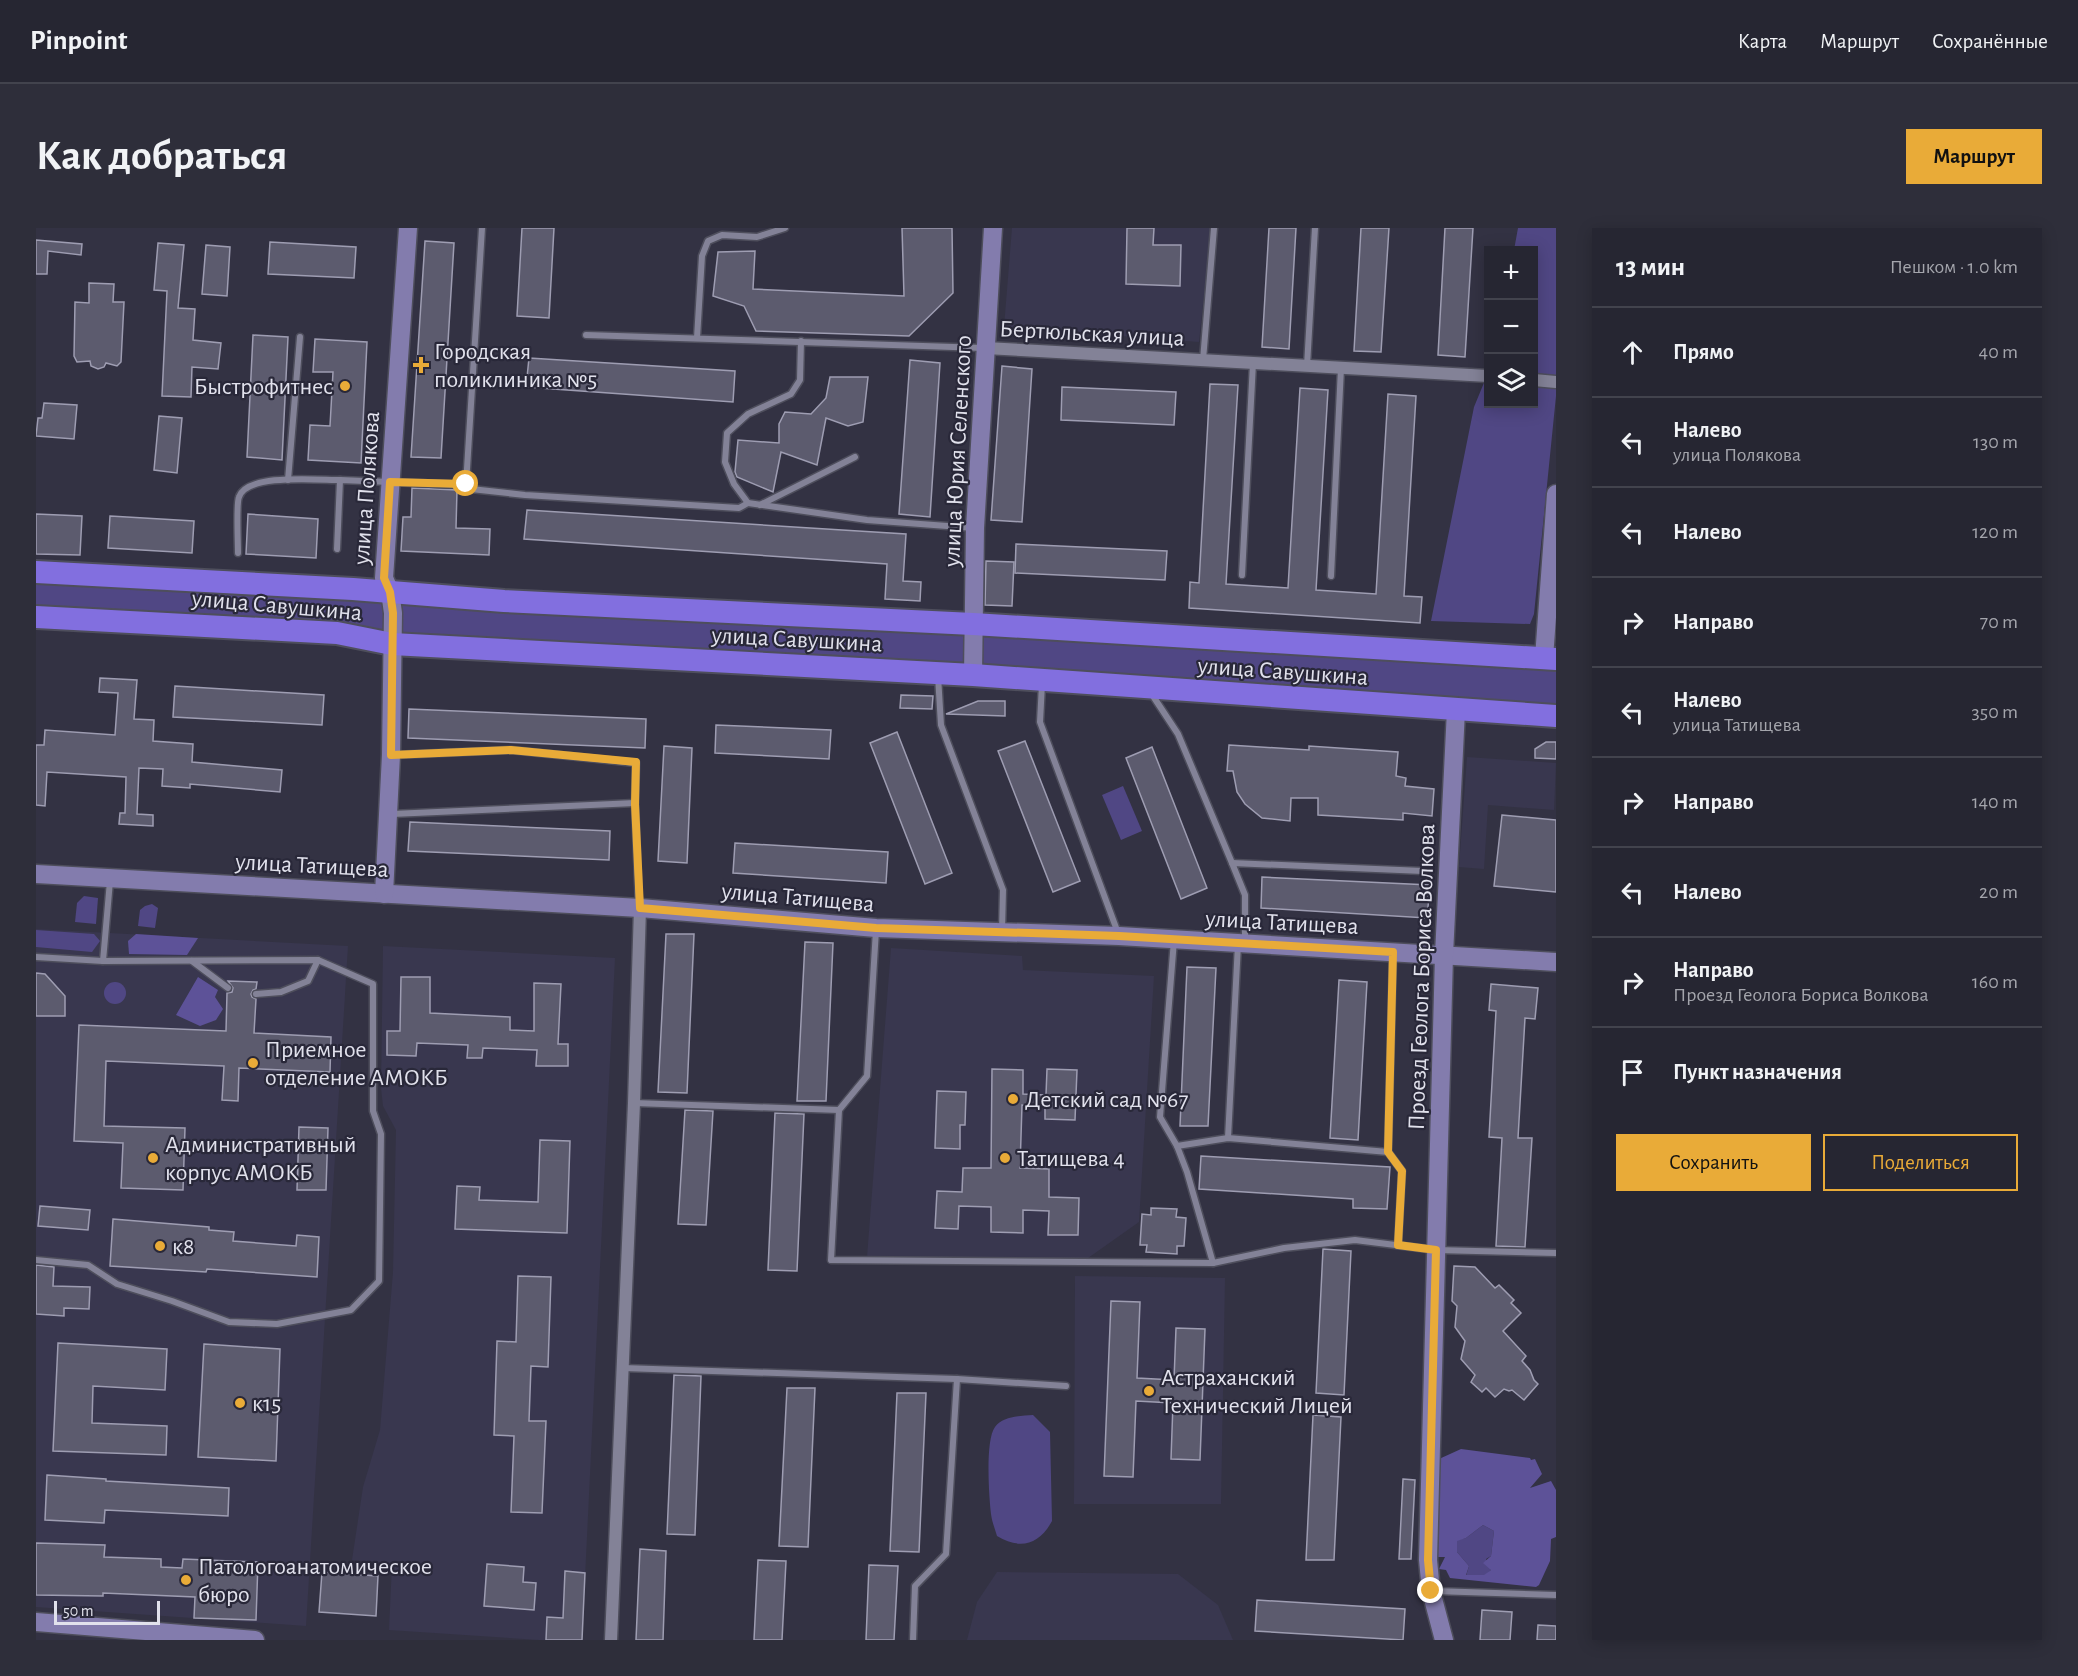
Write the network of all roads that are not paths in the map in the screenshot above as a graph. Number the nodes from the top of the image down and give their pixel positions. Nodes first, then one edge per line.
1 (408, 228) edge
2 (482, 228) edge
3 (785, 228) edge
4 (993, 228) edge
5 (1214, 228) edge
6 (1315, 228) edge
7 (586, 335) dead end
8 (300, 337) dead end
9 (698, 338) junction
10 (801, 341) junction
11 (986, 348) junction
12 (1203, 360) junction
13 (1253, 363) junction
14 (1307, 366) junction
15 (1341, 368) junction
16 (1484, 376) edge
17 (1538, 380) edge
18 (1556, 382) edge
19 (855, 457) dead end
20 (288, 480) junction
21 (340, 480) junction
22 (390, 482) junction
23 (466, 484) junction
24 (1556, 494) edge
25 (748, 503) junction
26 (759, 505) junction
27 (975, 528) junction
28 (337, 549) dead end
29 (238, 553) dead end
30 (36, 572) edge
31 (1242, 575) dead end
32 (1330, 576) dead end
33 (390, 592) junction
34 (36, 617) edge
35 (973, 624) junction
36 (392, 644) junction
37 (1550, 658) edge
38 (938, 673) junction
39 (973, 675) junction
40 (1042, 682) junction
41 (1149, 689) junction
42 (1456, 710) junction
43 (1556, 716) edge
44 (391, 755) junction
45 (635, 804) junction
46 (388, 815) junction
47 (1232, 862) junction
48 (1423, 871) dead end
49 (36, 873) edge
50 (110, 878) junction
51 (384, 894) junction
52 (640, 908) junction
53 (876, 928) junction
54 (1002, 931) junction
55 (1119, 936) junction
56 (1174, 940) junction
57 (1241, 944) junction
58 (1393, 952) junction
59 (1444, 955) junction
60 (36, 957) edge
61 (318, 960) junction
62 (103, 961) junction
63 (192, 961) junction
64 (1556, 962) edge
65 (228, 988) dead end
66 (256, 994) dead end
67 (634, 1103) junction
68 (839, 1110) junction
69 (1228, 1138) junction
70 (1177, 1146) junction
71 (1388, 1152) junction
72 (1398, 1245) junction
73 (1436, 1250) junction
74 (1556, 1253) edge
75 (36, 1260) edge
76 (1213, 1263) junction
77 (623, 1368) junction
78 (957, 1379) junction
79 (1066, 1386) dead end
80 (1431, 1591) junction
81 (1556, 1595) edge
82 (36, 1622) edge
83 (193, 1637) edge
84 (255, 1640) edge
85 (611, 1640) edge
86 (913, 1640) edge
87 (1444, 1640) edge

1 - 22 street, улица Полякова
2 - 23 lane
3 - 9 lane
4 - 11 street, улица Юрия Селенского
5 - 12 lane
6 - 14 lane
7 - 9 lane, Бертюльская улица
8 - 20 lane
9 - 10 lane, Бертюльская улица
10 - 11 lane, Бертюльская улица
10 - 25 lane
11 - 12 street, Бертюльская улица
11 - 27 street, улица Юрия Селенского
12 - 13 street, Бертюльская улица
13 - 14 street, Бертюльская улица
13 - 31 lane
14 - 15 street, Бертюльская улица
15 - 16 street, Бертюльская улица
15 - 32 lane
17 - 18 street
19 - 26 lane
20 - 21 lane
20 - 29 lane
21 - 22 lane
21 - 28 lane
22 - 23 lane
22 - 33 street, улица Полякова
23 - 25 lane
24 - 37 street
25 - 26 lane
26 - 27 lane
27 - 35 street, улица Юрия Селенского
30 - 33 highway, улица Савушкина
33 - 35 highway, улица Савушкина
33 - 36 street, улица Полякова
34 - 36 highway, улица Савушкина
35 - 37 highway, улица Савушкина
35 - 39 street, улица Юрия Селенского
36 - 38 highway, улица Савушкина
36 - 44 street, улица Полякова
38 - 39 highway, улица Савушкина
38 - 54 lane
39 - 40 highway, улица Савушкина
40 - 41 highway, улица Савушкина
40 - 55 lane
41 - 42 highway, улица Савушкина
41 - 47 lane
42 - 43 highway, улица Савушкина
42 - 59 street, Проезд Геолога Бориса Волкова
44 - 45 lane
44 - 46 street, улица Полякова
45 - 46 lane
45 - 52 lane
46 - 51 street, улица Полякова
47 - 48 lane
47 - 57 lane
49 - 50 street, улица Татищева
50 - 51 street, улица Татищева
50 - 62 lane
51 - 52 street, улица Татищева
52 - 53 street, улица Татищева
52 - 67 street
53 - 54 street, улица Татищева
53 - 68 lane
54 - 55 street, улица Татищева
55 - 56 street, улица Татищева
56 - 57 street, улица Татищева
56 - 70 lane
57 - 58 street, улица Татищева
57 - 69 lane
58 - 59 street, улица Татищева
58 - 71 lane
59 - 64 street, улица Татищева
59 - 73 street, Проезд Геолога Бориса Волкова
60 - 62 lane
61 - 63 lane
61 - 66 lane
61 - 75 lane
62 - 63 lane
63 - 65 lane
67 - 68 lane
67 - 77 street
68 - 76 lane
69 - 70 lane
69 - 71 lane
70 - 76 lane
71 - 72 lane
72 - 73 lane
72 - 76 lane
73 - 74 lane
73 - 80 street, Проезд Геолога Бориса Волкова
77 - 78 lane
77 - 85 street
78 - 79 lane
78 - 86 lane
80 - 81 lane
80 - 87 street, Проезд Геолога Бориса Волкова
82 - 83 street
83 - 84 street

